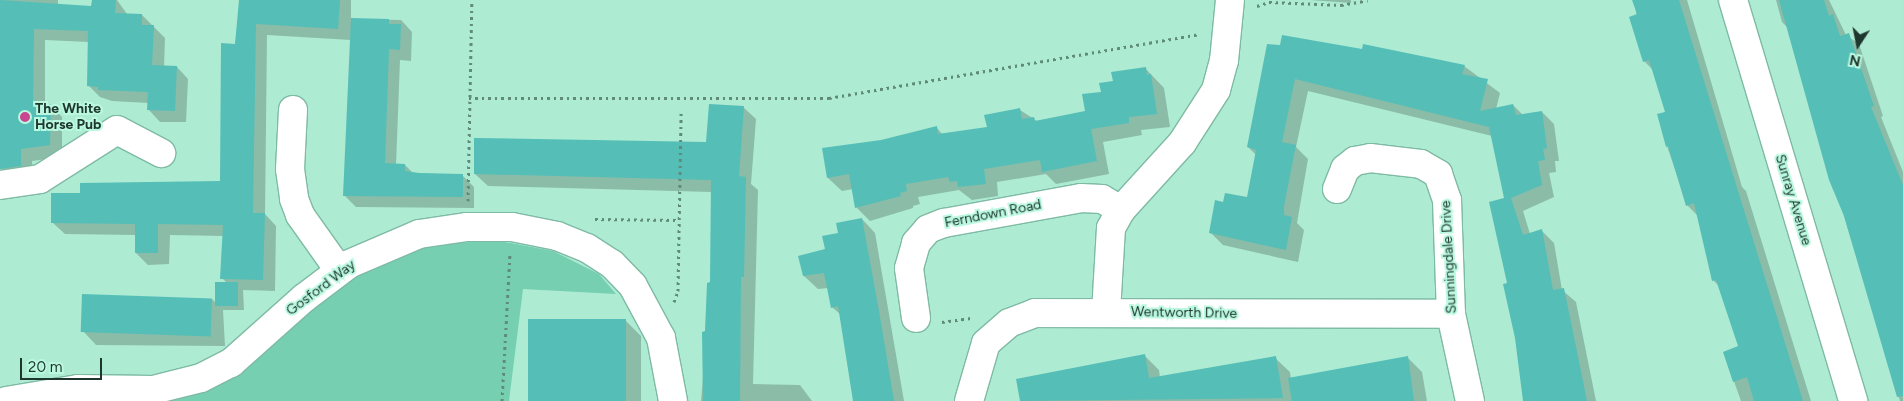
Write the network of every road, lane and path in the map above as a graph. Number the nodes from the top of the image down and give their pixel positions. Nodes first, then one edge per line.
1 (472, 0) edge
2 (1230, 0) edge
3 (1368, 0) edge
4 (1733, 0) edge
5 (1228, 29) junction
6 (469, 98) junction
7 (293, 110) dead end
8 (681, 114) dead end
9 (161, 153) dead end
10 (0, 184) edge
11 (1337, 189) dead end
12 (1121, 210) junction
13 (679, 220) junction
14 (467, 227) junction
15 (512, 227) junction
16 (557, 236) junction
17 (339, 270) junction
18 (1106, 312) junction
19 (1452, 314) junction
20 (916, 318) joint
21 (661, 338) junction
22 (986, 344) junction
23 (6, 401) edge
24 (502, 401) edge
25 (673, 401) edge
26 (969, 401) edge
27 (1470, 401) edge
28 (1853, 401) edge

1 - 6 path
2 - 5 street
3 - 5 path
4 - 28 street, Sunray Avenue
5 - 6 path
5 - 12 street
6 - 14 path
7 - 17 street
8 - 13 path
9 - 10 street
11 - 19 street, Sunningdale Drive
12 - 18 street
12 - 20 street, Ferndown Road
13 - 16 path
13 - 21 path
14 - 15 street, Gosford Way
14 - 17 street, Gosford Way
15 - 16 street, Gosford Way
15 - 24 path
16 - 21 street, Gosford Way
17 - 23 street, Gosford Way
18 - 19 street, Wentworth Drive
18 - 22 street, Wentworth Drive
19 - 27 street, Sunningdale Drive
20 - 22 path
21 - 25 street, Gosford Way
22 - 26 street, Wentworth Drive

